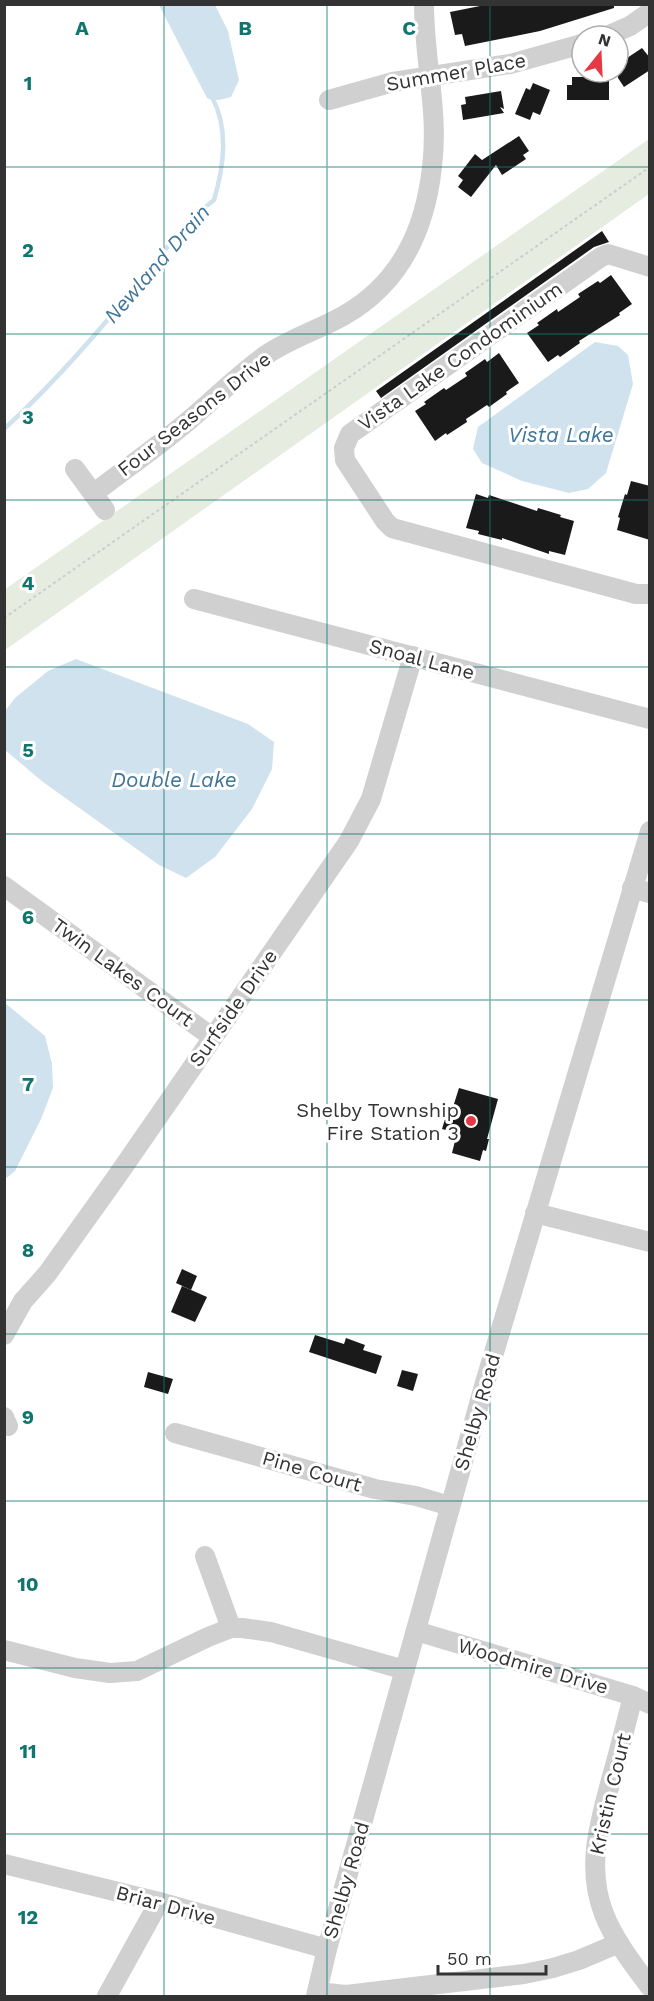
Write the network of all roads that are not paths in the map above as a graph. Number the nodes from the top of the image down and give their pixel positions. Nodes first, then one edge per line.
1 (424, 4) edge
2 (650, 12) edge
3 (630, 26) edge
4 (570, 47) edge
5 (430, 76) junction
6 (329, 100) dead end
7 (650, 267) edge
8 (75, 469) dead end
9 (93, 494) junction
10 (105, 510) dead end
11 (650, 594) edge
12 (194, 599) dead end
13 (413, 656) junction
14 (650, 719) edge
15 (650, 831) edge
16 (4, 886) edge
17 (641, 890) edge
18 (212, 1037) junction
19 (535, 1213) junction
20 (650, 1242) edge
21 (14, 1302) edge
22 (4, 1335) edge
23 (176, 1433) dead end
24 (450, 1506) junction
25 (206, 1556) dead end
26 (231, 1629) junction
27 (416, 1631) junction
28 (4, 1650) edge
29 (405, 1670) junction
30 (641, 1700) edge
31 (4, 1864) edge
32 (159, 1902) junction
33 (619, 1943) junction
34 (327, 1949) junction
35 (650, 1987) edge
36 (317, 1994) edge
37 (107, 1996) edge

1 - 5 street, Four Seasons Drive
2 - 3 street
4 - 5 street, Summer Place
5 - 6 street, Summer Place
5 - 9 street, Four Seasons Drive
7 - 11 street, Vista Lake Condominium
8 - 9 street
9 - 10 street
12 - 13 street, Snoal Lane
13 - 14 street, Snoal Lane
13 - 18 street, Surfside Drive
15 - 17 street, Shelby Road
16 - 18 street, Twin Lakes Court
17 - 19 street, Shelby Road
18 - 21 street, Surfside Drive
19 - 20 street
19 - 24 street, Shelby Road
21 - 22 street, Surfside Drive
23 - 24 street, Pine Court
24 - 27 street, Shelby Road
25 - 26 street
26 - 28 street
26 - 29 street
27 - 29 street, Shelby Road
27 - 30 street, Woodmire Drive
29 - 34 street, Shelby Road
30 - 33 street, Kristin Court
31 - 32 street, Briar Drive
32 - 34 street, Briar Drive
32 - 37 street
33 - 35 street, Kristin Court
33 - 36 street
34 - 36 street, Shelby Road

